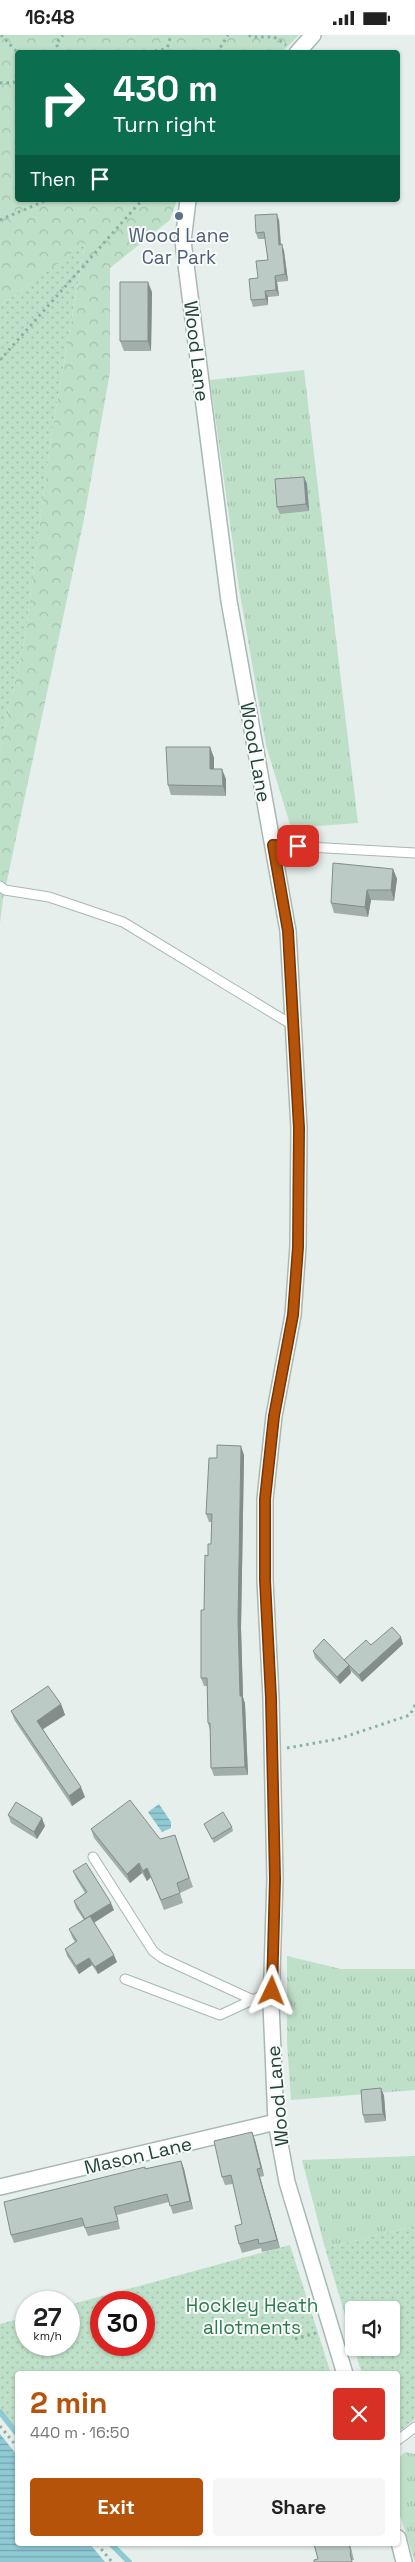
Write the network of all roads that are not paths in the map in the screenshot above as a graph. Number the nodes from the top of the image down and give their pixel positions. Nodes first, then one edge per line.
1 (313, 35) edge
2 (293, 50) edge
3 (188, 202) edge
4 (273, 845) junction
5 (415, 853) edge
6 (0, 886) edge
7 (294, 1026) junction
8 (94, 1857) dead end
9 (125, 1979) dead end
10 (272, 1991) junction
11 (252, 2000) junction
12 (276, 2123) junction
13 (0, 2187) edge
14 (344, 2371) edge
15 (413, 2431) edge
16 (400, 2439) edge
17 (400, 2546) edge
18 (404, 2562) edge

1 - 2 street
3 - 4 street, Wood Lane
4 - 5 lane
4 - 7 street, Wood Lane
6 - 7 lane
7 - 10 street, Wood Lane
8 - 11 lane
9 - 11 lane
10 - 11 lane
10 - 12 street, Wood Lane
12 - 13 street, Mason Lane
12 - 14 street, Wood Lane
15 - 16 lane
17 - 18 street

